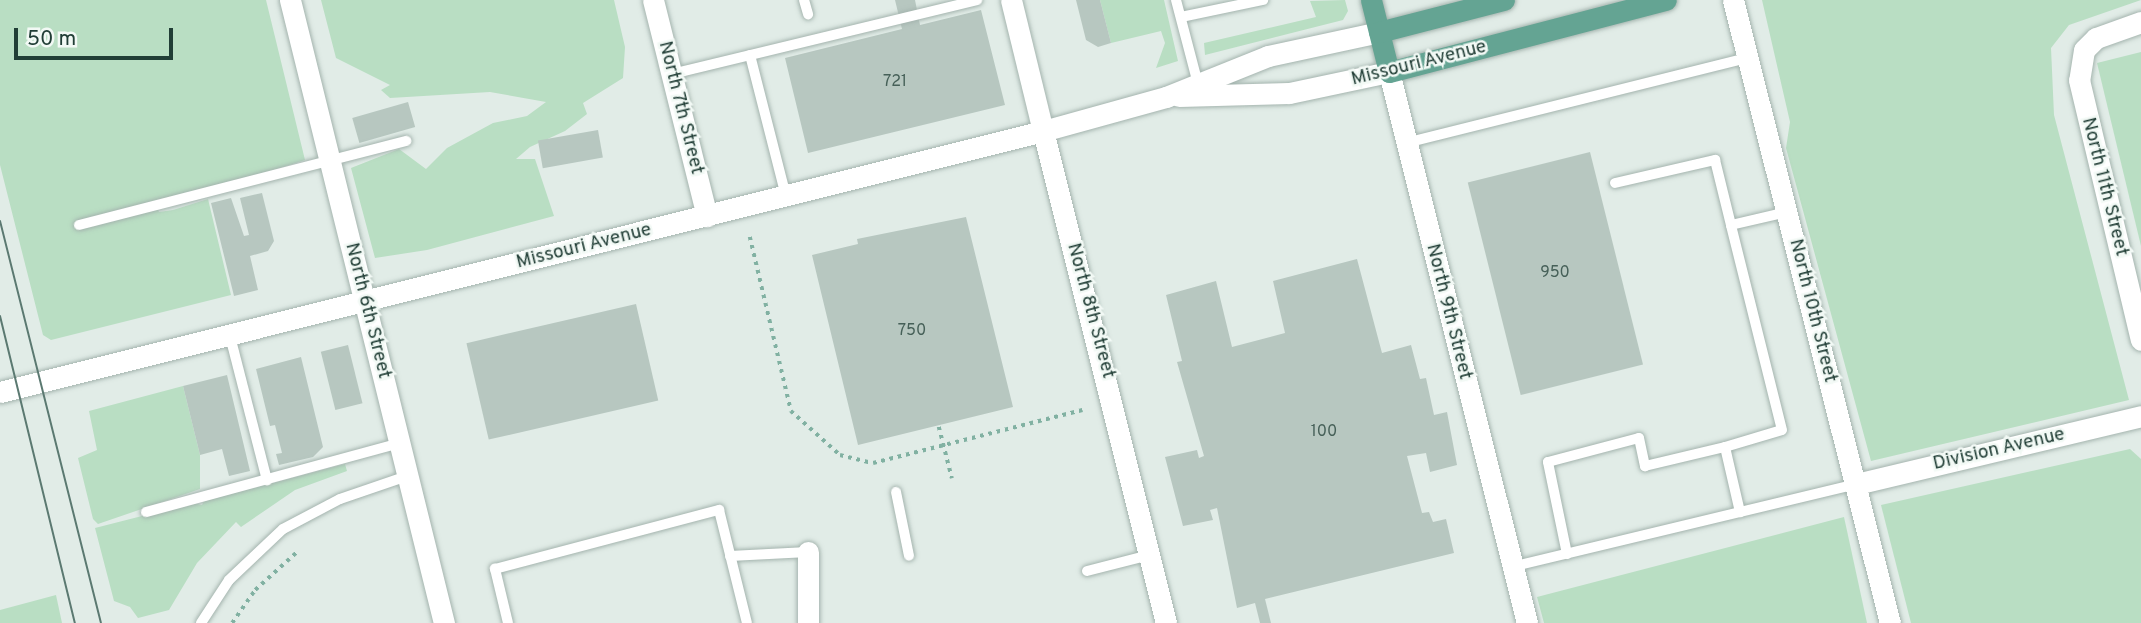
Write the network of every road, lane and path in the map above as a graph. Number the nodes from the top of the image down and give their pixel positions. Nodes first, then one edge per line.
1 (290, 0) edge
2 (653, 0) edge
3 (804, 0) edge
4 (977, 0) edge
5 (1011, 0) edge
6 (1177, 0) edge
7 (1263, 0) edge
8 (1371, 0) edge
9 (1504, 0) edge
10 (1666, 0) edge
11 (1733, 0) edge
12 (808, 14) dead end
13 (1181, 17) junction
14 (2141, 22) edge
15 (1379, 32) junction
16 (750, 55) junction
17 (1748, 58) junction
18 (1389, 72) junction
19 (672, 74) junction
20 (1198, 84) junction
21 (1166, 97) junction
22 (1043, 131) junction
23 (406, 141) dead end
24 (1406, 143) junction
25 (330, 162) junction
26 (1615, 183) dead end
27 (786, 196) junction
28 (1787, 212) junction
29 (707, 216) junction
30 (79, 225) dead end
31 (1731, 225) junction
32 (750, 237) dead end
33 (365, 302) junction
34 (230, 336) junction
35 (2141, 340) edge
36 (0, 392) edge
37 (1082, 411) dead end
38 (2141, 416) edge
39 (939, 427) dead end
40 (400, 443) junction
41 (943, 445) junction
42 (1725, 447) junction
43 (407, 476) junction
44 (952, 478) dead end
45 (267, 480) junction
46 (1856, 484) junction
47 (896, 492) dead end
48 (146, 512) dead end
49 (1740, 512) junction
50 (298, 551) dead end
51 (808, 552) joint
52 (1567, 554) junction
53 (1150, 555) junction
54 (730, 556) junction
55 (909, 556) dead end
56 (1511, 567) junction
57 (1087, 571) dead end
58 (201, 623) edge
59 (232, 623) edge
60 (444, 623) edge
61 (506, 623) edge
62 (747, 623) edge
63 (808, 623) edge
64 (1166, 623) edge
65 (1527, 623) edge
66 (1890, 623) edge

1 - 25 street, North 6th Street
2 - 19 street, North 7th Street
3 - 12 lane
4 - 16 lane
5 - 22 street, North 8th Street
6 - 13 lane
7 - 13 lane
8 - 15 main road, North 9th Street
9 - 15 main road, Missouri Avenue
10 - 18 main road, Missouri Avenue
11 - 17 street, North 10th Street
13 - 20 lane
14 - 35 street, North 11th Street
15 - 18 main road, North 9th Street
15 - 20 street, Missouri Avenue
16 - 19 lane
16 - 27 lane
17 - 24 lane
17 - 28 street, North 10th Street
18 - 21 street, Missouri Avenue
18 - 24 street, North 9th Street
19 - 29 street, North 7th Street
20 - 21 street, Missouri Avenue
21 - 22 street, Missouri Avenue
22 - 27 street, Missouri Avenue
22 - 53 street, North 8th Street
23 - 25 lane
24 - 56 street, North 9th Street
25 - 30 lane
25 - 33 street, North 6th Street
26 - 31 lane
27 - 29 street, Missouri Avenue
28 - 31 lane
28 - 46 street, North 10th Street
29 - 33 street, Missouri Avenue
31 - 42 lane
32 - 41 path
33 - 34 street, Missouri Avenue
33 - 40 street, North 6th Street
34 - 36 street, Missouri Avenue
34 - 45 lane
37 - 41 path
38 - 46 street, Division Avenue
39 - 41 path
40 - 43 street, North 6th Street
40 - 45 lane
41 - 44 path
42 - 49 lane
42 - 52 lane
43 - 58 lane
43 - 60 street, North 6th Street
45 - 48 lane
46 - 49 lane
46 - 66 street, North 10th Street
47 - 55 lane
49 - 52 lane
50 - 59 path
51 - 54 lane
51 - 63 street
52 - 56 lane
53 - 57 lane
53 - 64 street, North 8th Street
54 - 61 lane
54 - 62 lane
56 - 65 street, North 9th Street

